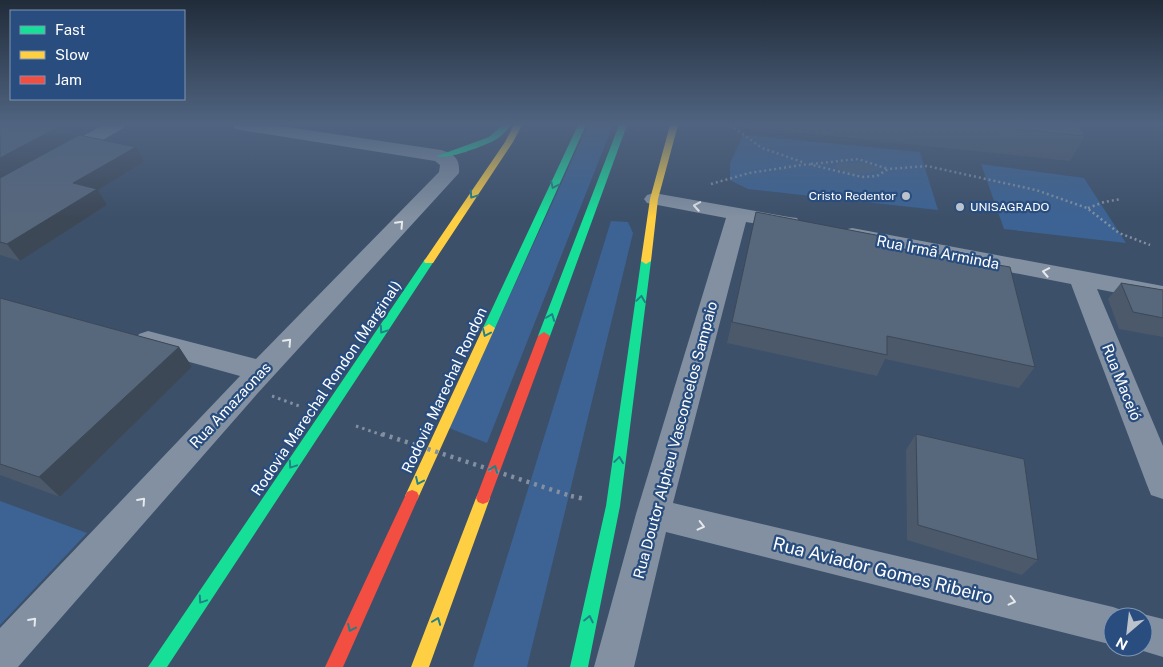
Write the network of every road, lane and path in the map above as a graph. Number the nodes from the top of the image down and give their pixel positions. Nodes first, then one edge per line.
1 (60, 156) edge
2 (441, 156) edge
3 (500, 156) edge
4 (568, 156) edge
5 (611, 156) edge
6 (666, 156) edge
7 (785, 156) edge
8 (808, 164) junction
9 (888, 169) junction
10 (711, 184) dead end
11 (0, 190) edge
12 (654, 199) junction
13 (1121, 199) dead end
14 (1087, 208) junction
15 (738, 213) junction
16 (806, 226) edge
17 (836, 232) edge
18 (1150, 244) dead end
19 (1081, 279) junction
20 (1163, 294) edge
21 (121, 333) edge
22 (261, 371) junction
23 (356, 426) dead end
24 (1163, 486) edge
25 (572, 496) dead end
26 (654, 514) junction
27 (1103, 624) edge
28 (0, 656) edge
29 (157, 667) edge
30 (334, 667) edge
31 (420, 667) edge
32 (579, 667) edge
33 (614, 667) edge

1 - 11 street
22 -> 2 street, Rua Amazaonas
3 -> 29 highway, Rodovia Marechal Rondon (Marginal)
4 -> 30 highway, Rodovia Marechal Rondon
31 -> 5 highway
6 - 12 highway
7 - 8 path
8 - 9 path
8 - 9 path
8 - 10 path
9 - 14 path
15 -> 12 street
32 -> 12 highway
13 - 14 path
14 - 18 path
15 - 16 street
15 - 26 street, Rua Doutor Alpheu Vasconcelos Sampaio
19 -> 17 street, Rua Irmã Arminda
19 - 20 street, Rua Irmã Arminda
19 - 24 street, Rua Maceió
21 - 22 street
28 -> 22 street, Rua Amazaonas
23 - 25 path, bridge
26 -> 27 street, Rua Aviador Gomes Ribeiro
26 - 33 street, Rua Doutor Alpheu Vasconcelos Sampaio

